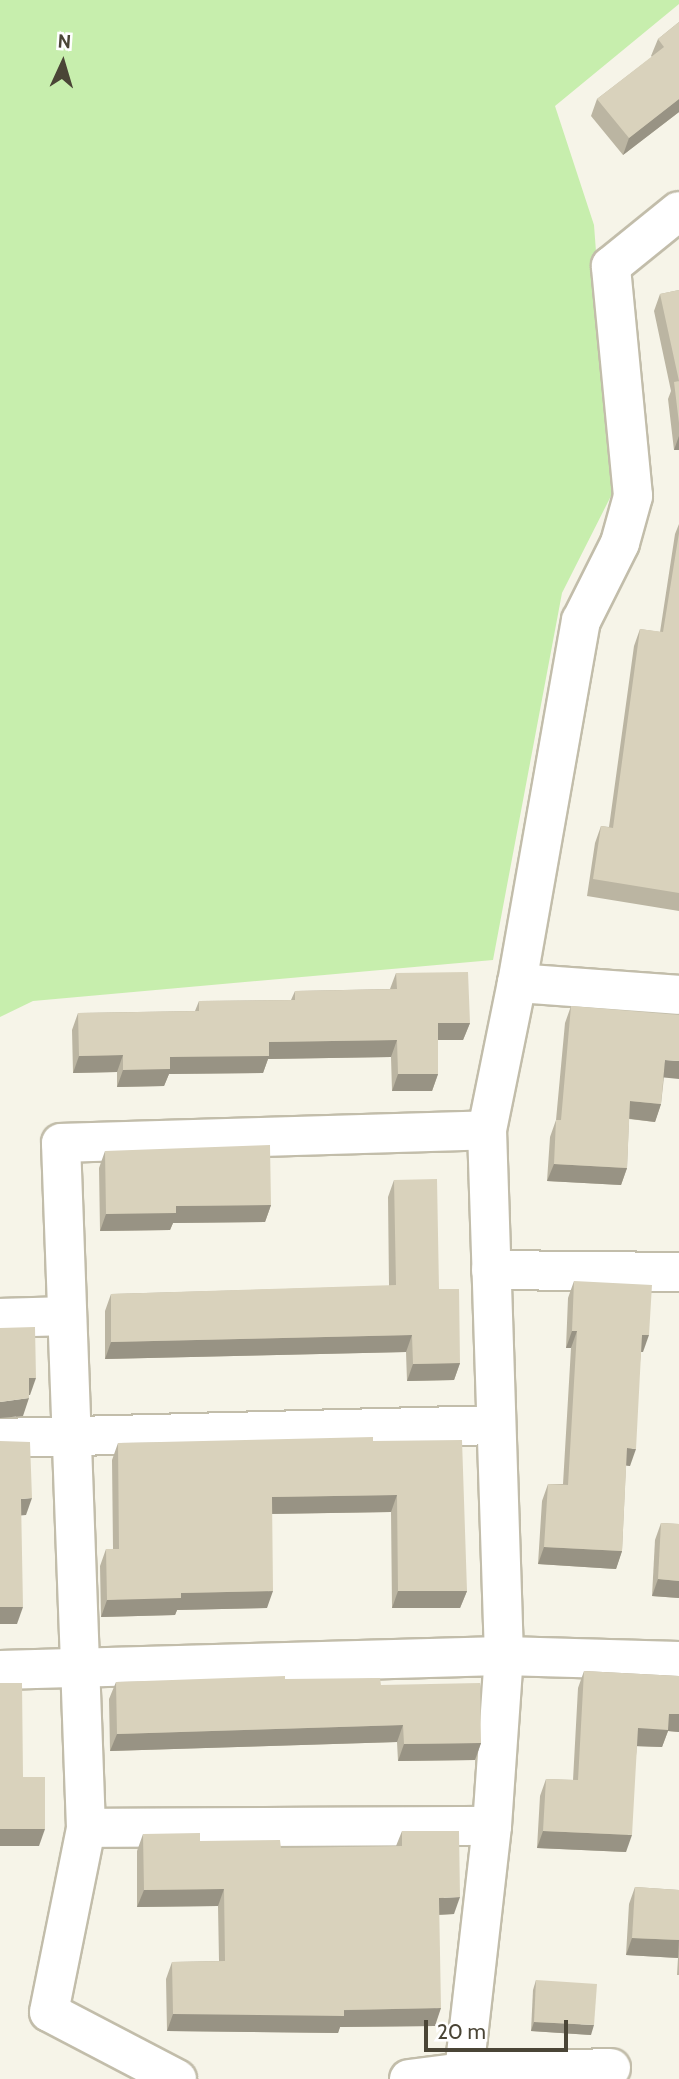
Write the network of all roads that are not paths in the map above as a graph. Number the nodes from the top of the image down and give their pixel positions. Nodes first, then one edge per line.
1 (679, 211) edge
2 (517, 983) junction
3 (679, 995) edge
4 (487, 1130) junction
5 (491, 1269) junction
6 (679, 1272) edge
7 (67, 1316) junction
8 (0, 1318) edge
9 (496, 1425) junction
10 (72, 1436) junction
11 (0, 1438) edge
12 (504, 1656) junction
13 (679, 1661) edge
14 (79, 1669) junction
15 (0, 1670) edge
16 (492, 1826) junction
17 (86, 1828) junction
18 (611, 2068) dead end
19 (464, 2076) edge
20 (177, 2079) edge
21 (409, 2079) edge

1 - 2 street
2 - 3 street
2 - 4 street
4 - 5 street
4 - 7 street
5 - 6 street
5 - 9 street
7 - 8 street
7 - 10 street
9 - 10 street
9 - 12 street
10 - 11 street
10 - 14 street
12 - 13 street
12 - 14 street
12 - 16 street
14 - 15 street
14 - 17 street
16 - 17 street
16 - 19 street
17 - 20 street
18 - 19 street
19 - 21 street

